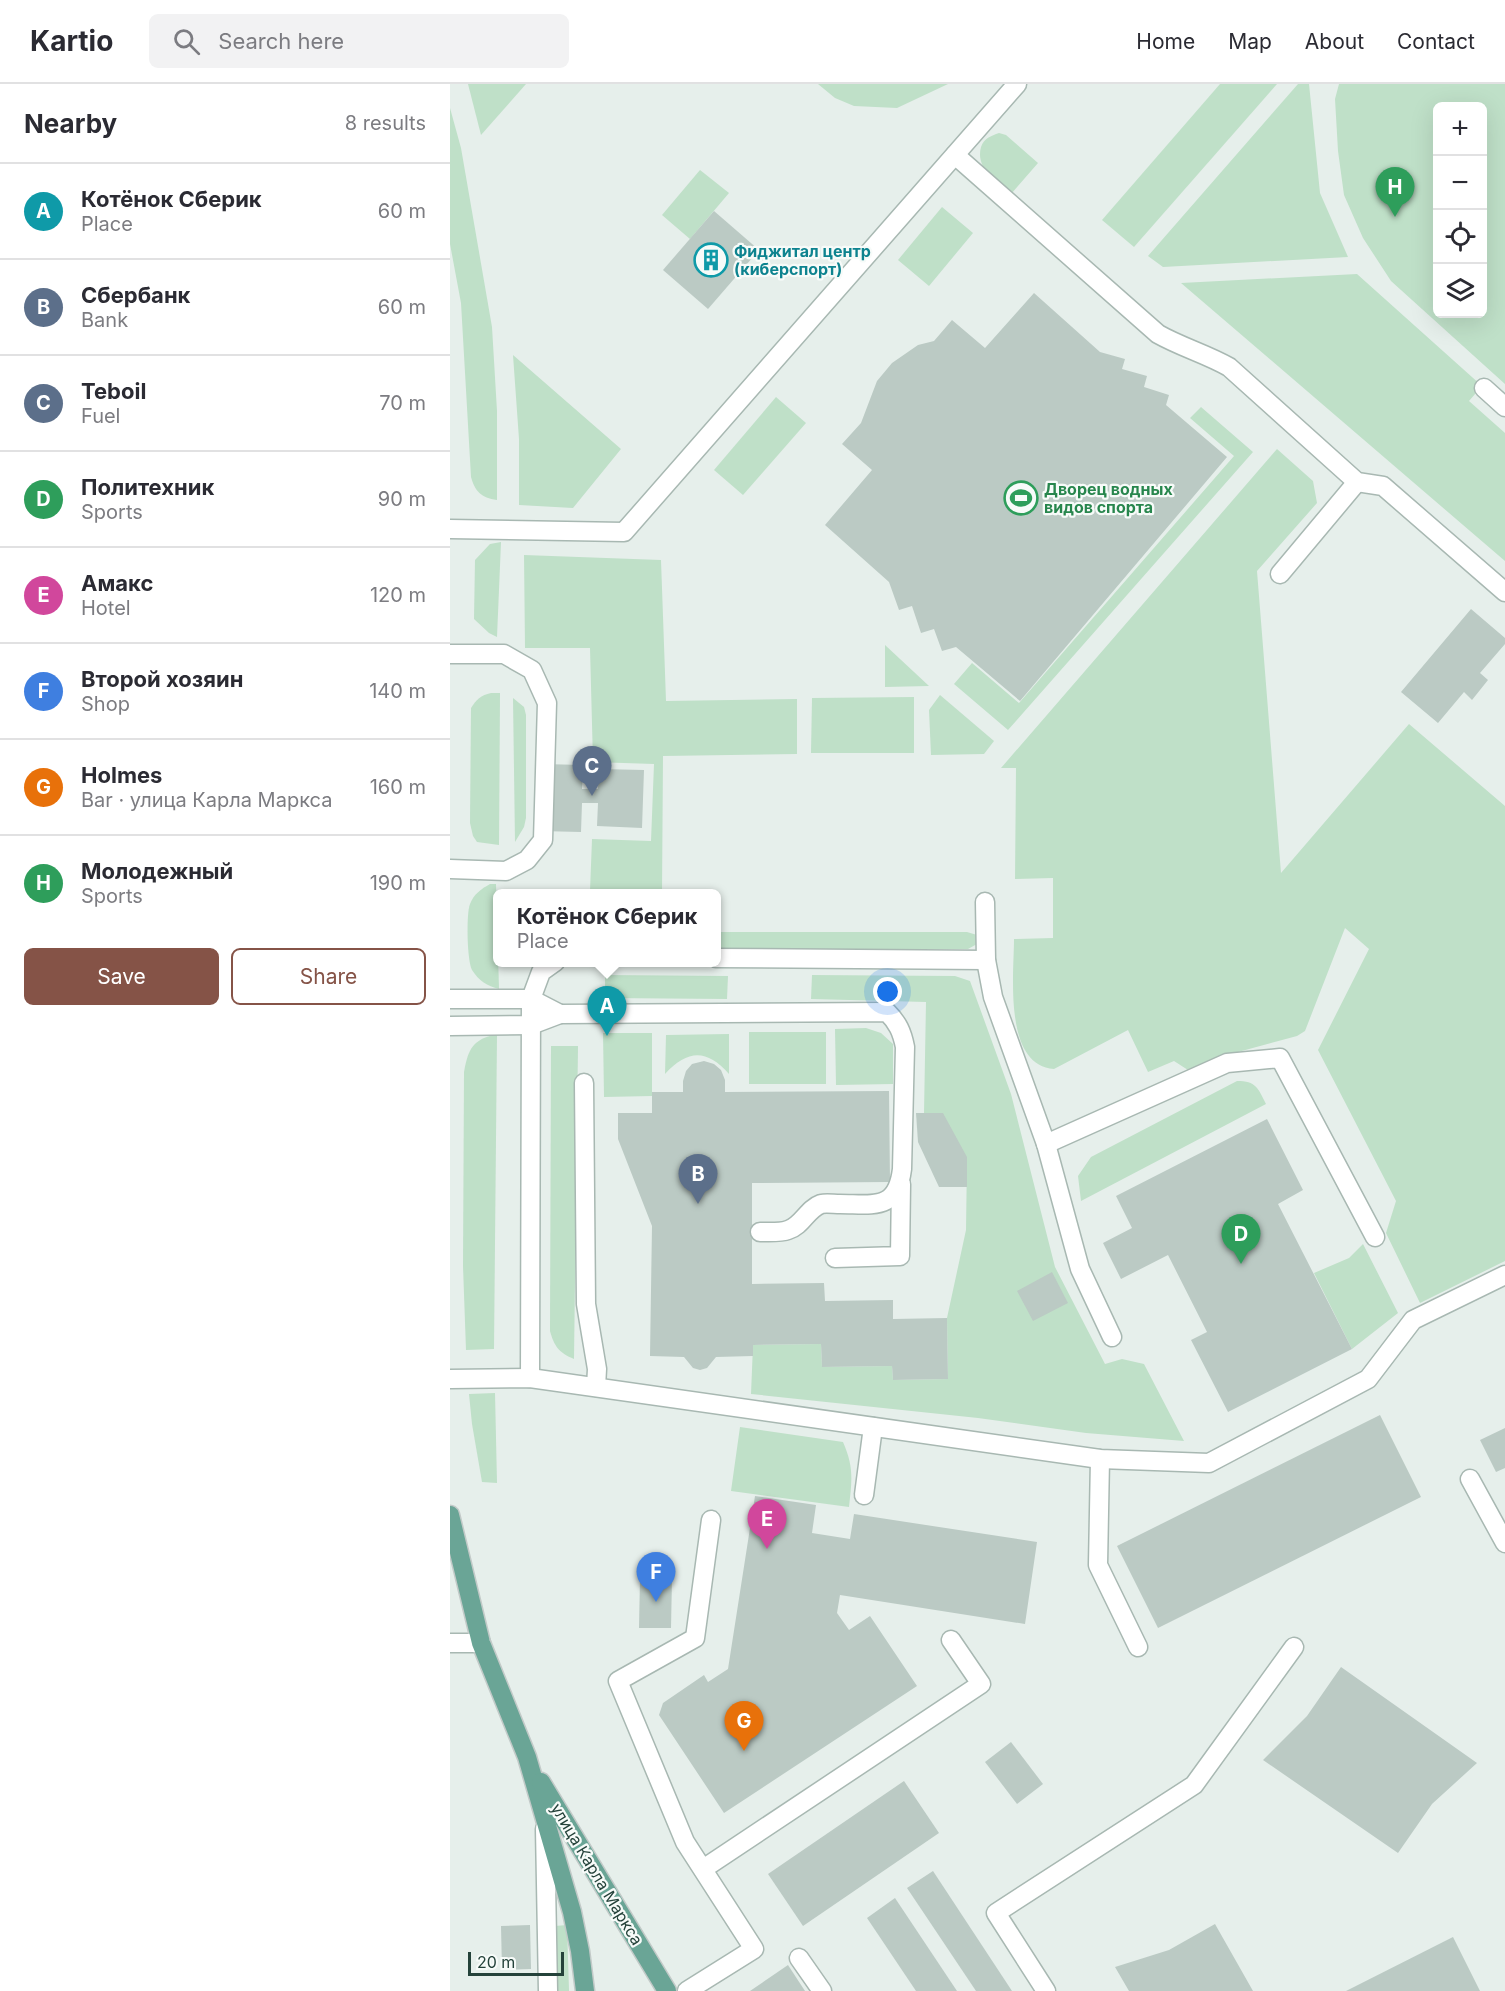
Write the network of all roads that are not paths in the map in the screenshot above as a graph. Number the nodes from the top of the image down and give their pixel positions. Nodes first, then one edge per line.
1 (1017, 84) edge
2 (955, 155) junction
3 (1484, 388) dead end
4 (1505, 407) edge
5 (1358, 482) junction
6 (450, 529) edge
7 (1280, 574) dead end
8 (1505, 592) edge
9 (450, 654) edge
10 (450, 868) edge
11 (985, 902) dead end
12 (721, 958) edge
13 (986, 960) junction
14 (549, 967) edge
15 (450, 999) edge
16 (531, 999) junction
17 (560, 1014) junction
18 (531, 1025) junction
19 (450, 1026) edge
20 (584, 1083) dead end
21 (1046, 1144) junction
22 (901, 1183) junction
23 (760, 1232) dead end
24 (1375, 1238) dead end
25 (836, 1258) dead end
26 (1505, 1275) edge
27 (1112, 1337) dead end
28 (530, 1378) junction
29 (450, 1379) edge
30 (596, 1387) junction
31 (873, 1427) junction
32 (1100, 1459) junction
33 (1470, 1479) dead end
34 (864, 1495) dead end
35 (450, 1515) edge
36 (711, 1520) dead end
37 (1505, 1543) edge
38 (951, 1640) dead end
39 (450, 1643) edge
40 (481, 1643) junction
41 (1138, 1647) dead end
42 (1294, 1647) dead end
43 (527, 1757) junction
44 (545, 1818) junction
45 (703, 1869) junction
46 (799, 1958) dead end
47 (548, 1982) edge
48 (535, 1991) edge
49 (585, 1991) edge
50 (667, 1991) edge
51 (687, 1991) edge
52 (822, 1991) edge
53 (1046, 1991) edge

1 - 2 street
2 - 5 street
2 - 6 street
3 - 4 street
5 - 7 street
5 - 8 street
9 - 10 street
11 - 13 street
12 - 13 street
13 - 21 street
14 - 16 street
15 - 16 street
16 - 17 street
16 - 18 street
17 - 18 street
17 - 22 street
18 - 19 street
18 - 28 street
20 - 30 street
21 - 24 street
21 - 27 street
22 - 23 street
22 - 25 street
26 - 32 street
28 - 29 street
28 - 30 street
30 - 31 street
31 - 32 street
31 - 34 street
32 - 41 street
33 - 37 street
35 - 40 main road, улица Карла Маркса
36 - 45 street
38 - 45 street
39 - 40 street
40 - 43 main road, улица Карла Маркса
42 - 53 street
43 - 44 main road, улица Карла Маркса
43 - 50 main road, улица Карла Маркса
44 - 47 street
44 - 49 main road, улица Карла Маркса
45 - 51 street
46 - 52 street
47 - 48 street

